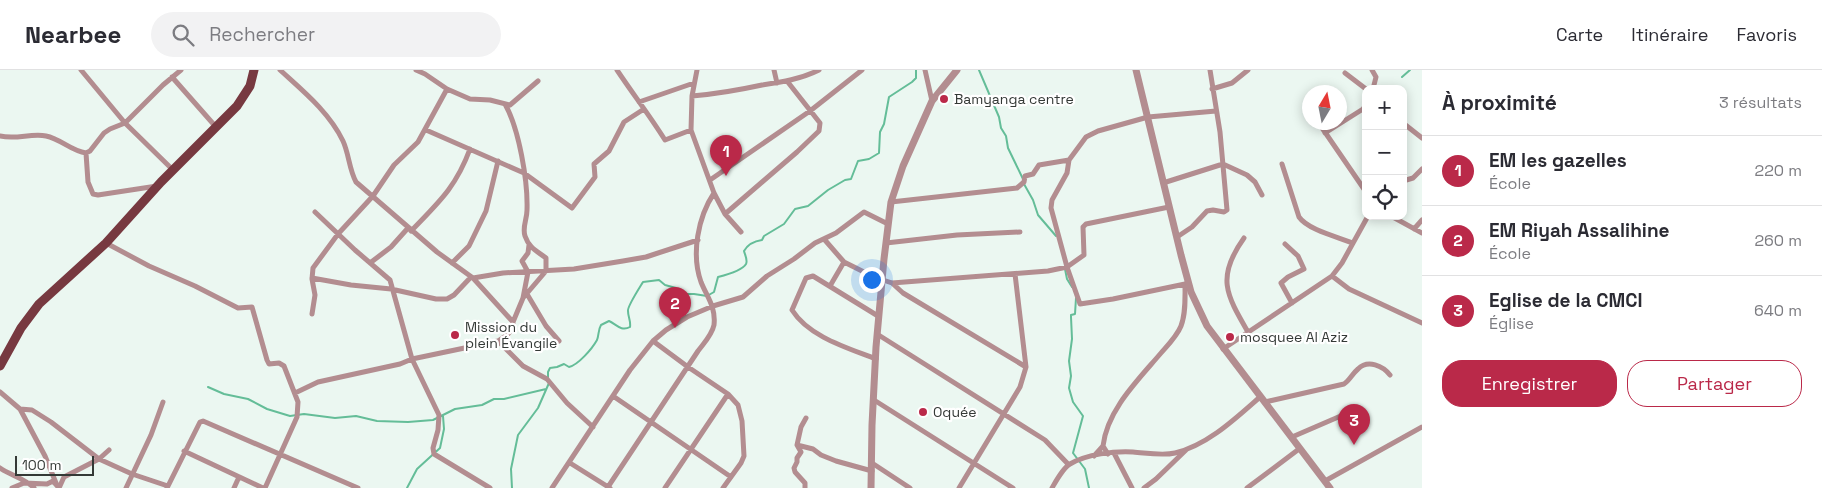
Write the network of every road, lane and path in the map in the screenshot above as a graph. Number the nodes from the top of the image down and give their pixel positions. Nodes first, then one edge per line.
1 (81, 70) edge
2 (181, 70) edge
3 (254, 70) edge
4 (280, 70) edge
5 (416, 70) edge
6 (617, 70) edge
7 (697, 70) edge
8 (774, 70) edge
9 (819, 70) edge
10 (862, 70) edge
11 (925, 70) edge
12 (957, 70) edge
13 (1136, 70) edge
14 (1210, 70) edge
15 (1248, 70) edge
16 (1372, 70) edge
17 (1345, 73) dead end
18 (172, 77) junction
19 (538, 81) dead end
20 (787, 81) junction
21 (694, 83) junction
22 (777, 83) junction
23 (1374, 85) edge
24 (1362, 86) edge
25 (447, 89) junction
26 (1212, 89) junction
27 (692, 96) junction
28 (639, 102) junction
29 (932, 102) junction
30 (505, 104) junction
31 (644, 110) junction
32 (1362, 110) edge
33 (810, 111) junction
34 (1216, 111) junction
35 (1148, 117) junction
36 (125, 123) junction
37 (1407, 126) edge
38 (217, 127) junction
39 (426, 130) junction
40 (691, 130) junction
41 (1323, 130) edge
42 (1325, 133) junction
43 (0, 136) edge
44 (1422, 138) edge
45 (470, 148) junction
46 (86, 153) junction
47 (1070, 160) junction
48 (498, 161) junction
49 (1223, 164) junction
50 (1282, 164) dead end
51 (1422, 169) edge
52 (173, 170) junction
53 (524, 173) junction
54 (710, 180) junction
55 (1407, 180) edge
56 (1163, 183) junction
57 (157, 186) junction
58 (1362, 186) edge
59 (714, 194) junction
60 (1262, 195) dead end
61 (373, 196) junction
62 (892, 202) junction
63 (1169, 206) junction
64 (316, 212) dead end
65 (725, 214) junction
66 (1366, 220) edge
67 (1398, 220) edge
68 (1422, 220) edge
69 (888, 224) junction
70 (410, 229) junction
71 (1414, 229) junction
72 (741, 232) dead end
73 (1020, 232) dead end
74 (1422, 233) edge
75 (338, 234) junction
76 (1177, 237) junction
77 (1244, 238) dead end
78 (824, 239) junction
79 (698, 240) junction
80 (106, 243) junction
81 (886, 243) junction
82 (1353, 243) junction
83 (1285, 244) dead end
84 (529, 245) junction
85 (844, 262) junction
86 (370, 263) junction
87 (452, 264) junction
88 (1065, 267) junction
89 (546, 271) junction
90 (528, 272) junction
91 (1015, 274) junction
92 (1332, 276) junction
93 (312, 278) junction
94 (472, 278) junction
95 (882, 280) junction
96 (892, 283) junction
97 (1187, 283) junction
98 (830, 286) junction
99 (391, 289) junction
100 (525, 296) junction
101 (1292, 302) junction
102 (713, 306) junction
103 (312, 314) dead end
104 (878, 316) junction
105 (513, 322) junction
106 (1422, 323) edge
107 (1248, 332) junction
108 (877, 334) junction
109 (498, 341) junction
110 (559, 341) dead end
111 (653, 341) junction
112 (1223, 349) junction
113 (412, 359) junction
114 (876, 359) junction
115 (0, 366) edge
116 (688, 367) junction
117 (1026, 367) junction
118 (1390, 375) dead end
119 (0, 392) edge
120 (294, 393) junction
121 (728, 394) junction
122 (613, 396) junction
123 (1263, 399) junction
124 (874, 400) junction
125 (163, 402) dead end
126 (20, 409) junction
127 (1343, 415) dead end
128 (1004, 416) junction
129 (806, 418) dead end
130 (652, 422) junction
131 (593, 427) junction
132 (1422, 427) edge
133 (1292, 437) junction
134 (797, 445) junction
135 (1103, 446) junction
136 (1188, 448) junction
137 (1299, 449) junction
138 (109, 450) dead end
139 (691, 450) junction
140 (184, 451) junction
141 (1114, 453) junction
142 (280, 454) junction
143 (1108, 454) junction
144 (1094, 456) junction
145 (99, 459) junction
146 (570, 463) junction
147 (975, 463) junction
148 (1070, 464) junction
149 (872, 467) junction
150 (0, 468) edge
151 (132, 474) junction
152 (238, 477) junction
153 (731, 477) junction
154 (1324, 481) junction
155 (32, 486) edge
156 (167, 487) edge
157 (12, 488) edge
158 (59, 488) edge
159 (126, 488) edge
160 (234, 488) edge
161 (264, 488) edge
162 (358, 488) edge
163 (490, 488) edge
164 (552, 488) edge
165 (609, 488) edge
166 (665, 488) edge
167 (723, 488) edge
168 (805, 488) edge
169 (872, 488) edge
170 (910, 488) edge
171 (959, 488) edge
172 (1013, 488) edge
173 (1052, 488) edge
174 (1132, 488) edge
175 (1144, 488) edge
176 (1247, 488) edge
177 (1330, 488) edge

1 - 36 street
2 - 18 street
3 - 38 main road
4 - 61 street
5 - 25 street
6 - 28 street
7 - 21 street
8 - 22 street
9 - 20 street
10 - 33 street
11 - 29 street
12 - 29 street
13 - 35 street
14 - 26 street
15 - 26 street
16 - 23 street
17 - 24 street
18 - 36 street
18 - 38 street
19 - 30 street
20 - 22 street
20 - 33 street
21 - 27 street
21 - 28 street
22 - 27 street
25 - 30 street
25 - 39 street
26 - 34 street
27 - 40 street
28 - 31 street
29 - 62 street
30 - 53 street
31 - 40 street
31 - 53 street
32 - 42 street
33 - 54 street
33 - 65 street
34 - 35 street
34 - 49 street
35 - 47 street
35 - 56 street
36 - 46 street
36 - 52 street
37 - 44 street
38 - 52 main road
39 - 45 street
39 - 61 street
40 - 54 street
41 - 42 street
42 - 58 street
43 - 46 street
45 - 48 street
45 - 70 street
46 - 57 street
47 - 62 street
47 - 88 street
48 - 53 street
48 - 87 street
49 - 56 street
49 - 60 street
49 - 76 street
50 - 82 street
51 - 55 street
52 - 57 main road
53 - 84 street
54 - 59 street
56 - 63 street
57 - 80 main road
59 - 65 street
59 - 79 street
61 - 70 street
61 - 75 street
62 - 69 street
63 - 76 street
63 - 88 street
64 - 75 street
65 - 72 street
66 - 82 street
67 - 71 street
68 - 71 street
69 - 78 street
69 - 81 street
70 - 86 street
70 - 87 street
71 - 74 street
73 - 81 street
75 - 86 street
75 - 93 street
76 - 97 street
77 - 107 street
78 - 85 street
78 - 102 street
79 - 89 street
79 - 102 street
80 - 115 main road
80 - 120 street
81 - 95 street
82 - 92 street
83 - 101 street
84 - 89 street
84 - 90 street
85 - 95 street
85 - 98 street
86 - 99 street
87 - 94 street
88 - 91 street
88 - 97 street
89 - 90 street
89 - 100 street
90 - 94 street
90 - 100 street
91 - 96 street
91 - 117 street
92 - 101 street
92 - 106 street
93 - 99 street
93 - 103 street
94 - 99 street
94 - 105 street
95 - 96 street
95 - 104 street
96 - 117 street
97 - 112 street
97 - 135 street
98 - 104 street
98 - 114 street
99 - 113 street
100 - 105 street
100 - 110 street
101 - 107 street
102 - 111 street
102 - 116 street
104 - 108 street
105 - 109 street
107 - 112 street
108 - 114 street
108 - 128 street
109 - 113 street
109 - 131 street
111 - 116 street
111 - 122 street
112 - 123 street
113 - 120 street
113 - 163 street
114 - 124 street
116 - 121 street
116 - 130 street
117 - 128 street
118 - 123 street
119 - 126 street
120 - 142 street
121 - 139 street
121 - 153 street
122 - 130 street
122 - 131 street
123 - 133 street
123 - 136 street
124 - 147 street
124 - 149 street
125 - 151 street
126 - 145 street
126 - 158 street
127 - 133 street
128 - 147 street
128 - 148 street
129 - 134 street
130 - 139 street
130 - 165 street
131 - 146 street
132 - 154 street
133 - 137 street
134 - 149 street
134 - 168 street
135 - 143 street
135 - 144 street
136 - 141 street
136 - 175 street
137 - 154 street
137 - 176 street
138 - 145 street
139 - 153 street
139 - 166 street
140 - 142 street
140 - 152 street
140 - 156 street
141 - 143 street
141 - 174 street
142 - 161 street
142 - 162 street
143 - 144 street
144 - 148 street
145 - 151 street
145 - 158 street
146 - 164 street
146 - 165 street
147 - 171 street
147 - 172 street
148 - 173 street
149 - 169 street
149 - 170 street
150 - 155 street
151 - 156 street
151 - 159 street
152 - 160 street
152 - 161 street
153 - 167 street
154 - 177 street
155 - 157 street
155 - 158 street

